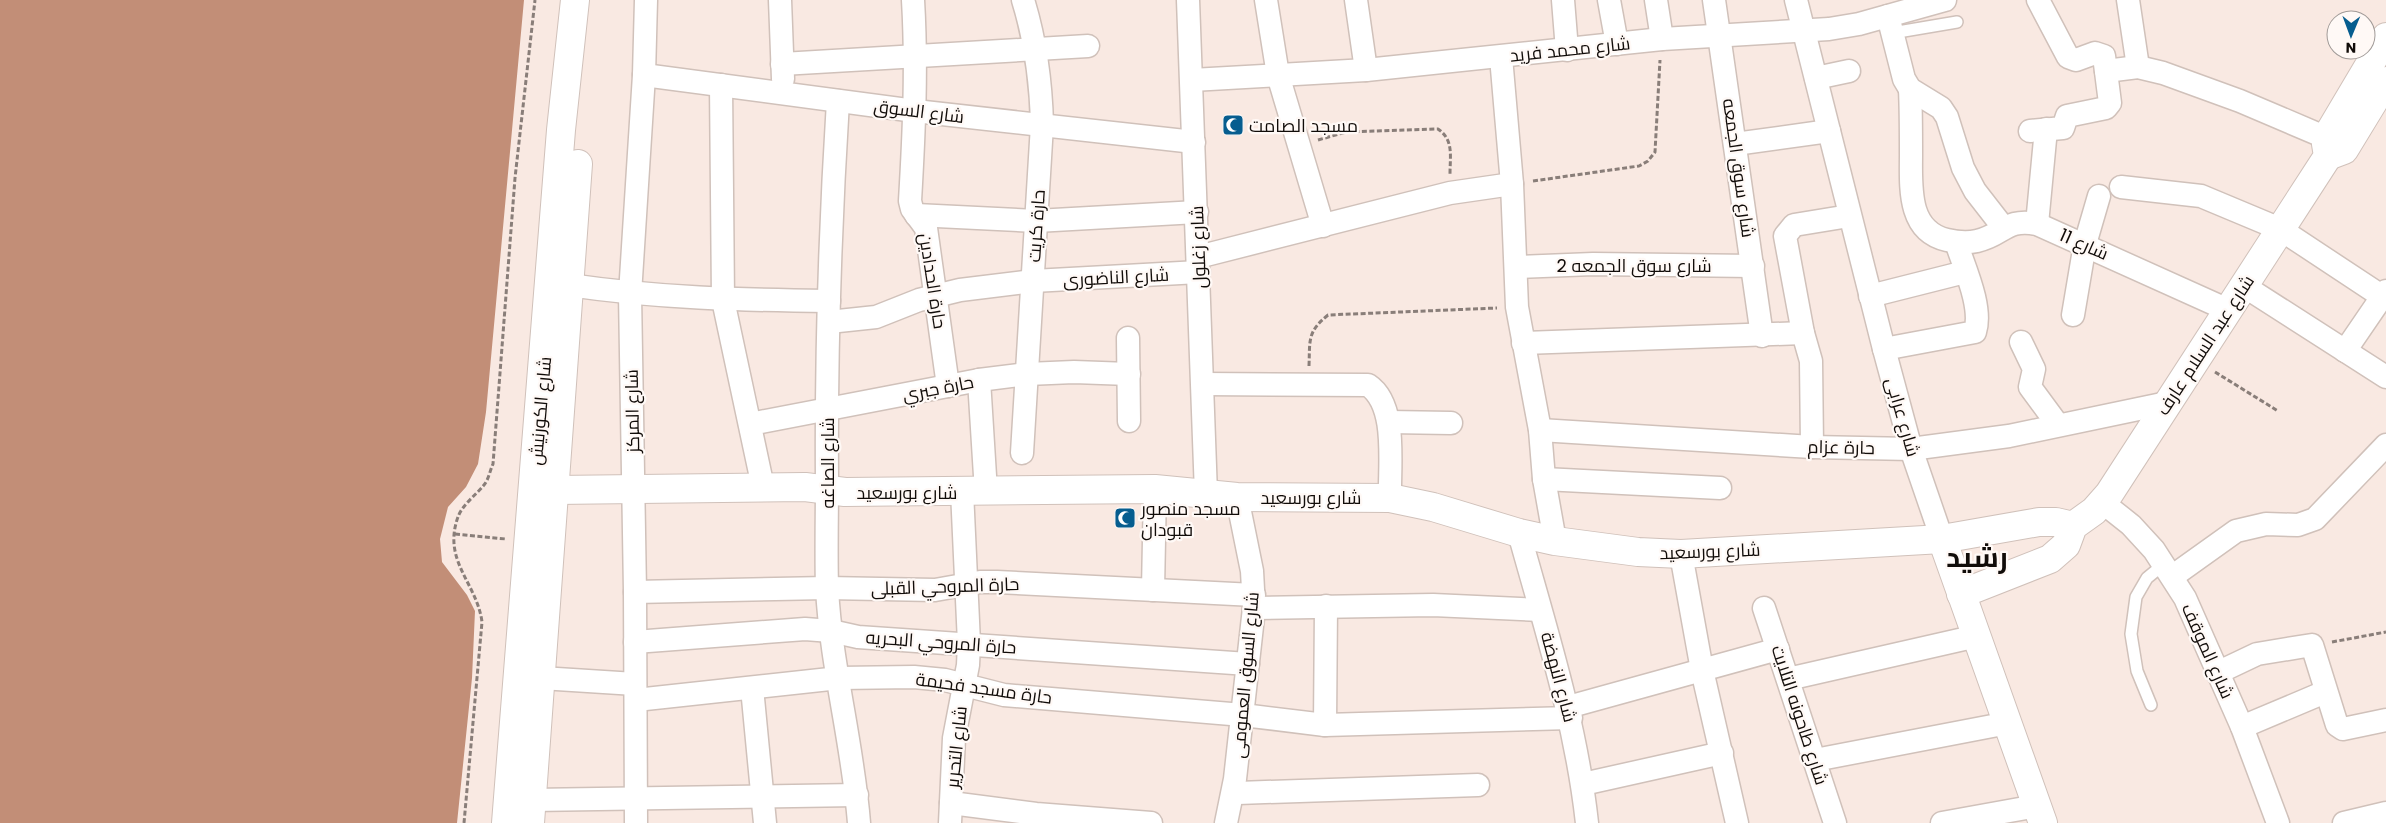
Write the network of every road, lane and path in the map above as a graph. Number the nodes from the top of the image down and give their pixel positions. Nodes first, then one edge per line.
1 (535, 0) edge
2 (575, 0) edge
3 (594, 0) edge
4 (646, 0) edge
5 (780, 0) edge
6 (913, 0) edge
7 (1023, 0) edge
8 (1188, 0) edge
9 (1266, 0) edge
10 (1356, 0) edge
11 (1563, 0) edge
12 (1609, 0) edge
13 (1656, 0) edge
14 (1714, 0) edge
15 (1796, 0) edge
16 (1945, 0) edge
17 (2038, 0) edge
18 (2128, 0) edge
19 (1957, 22) dead end
20 (1890, 24) junction
21 (1804, 31) junction
22 (1720, 36) junction
23 (2386, 37) edge
24 (1662, 39) junction
25 (1616, 44) junction
26 (1088, 46) dead end
27 (1036, 50) junction
28 (1567, 50) junction
29 (916, 55) junction
30 (1502, 57) junction
31 (782, 64) junction
32 (2138, 67) junction
33 (1366, 70) junction
34 (1849, 71) dead end
35 (2106, 71) junction
36 (644, 74) junction
37 (1278, 75) junction
38 (1816, 78) junction
39 (1192, 80) junction
40 (2386, 81) edge
41 (721, 85) junction
42 (1910, 88) junction
43 (784, 94) junction
44 (838, 101) junction
45 (915, 111) junction
46 (1042, 125) junction
47 (1829, 131) junction
48 (1194, 142) junction
49 (1736, 144) junction
50 (1298, 146) junction
51 (2327, 147) junction
52 (1512, 184) junction
53 (2121, 187) dead end
54 (1450, 193) junction
55 (2099, 196) dead end
56 (1197, 212) junction
57 (916, 215) junction
58 (1849, 216) junction
59 (1036, 221) junction
60 (2037, 224) junction
61 (1323, 226) junction
62 (2003, 228) junction
63 (2280, 229) junction
64 (1946, 240) junction
65 (2085, 244) junction
66 (1199, 264) junction
67 (1753, 266) junction
68 (1516, 267) junction
69 (1965, 272) junction
70 (1032, 281) junction
71 (570, 285) junction
72 (2244, 286) junction
73 (630, 294) junction
74 (936, 296) junction
75 (1870, 296) junction
76 (2384, 296) edge
77 (723, 300) junction
78 (1517, 307) junction
79 (2228, 310) junction
80 (829, 312) junction
81 (2073, 315) dead end
82 (1803, 333) junction
83 (1762, 336) junction
84 (1128, 338) dead end
85 (2021, 342) dead end
86 (1523, 343) junction
87 (1884, 349) junction
88 (2345, 351) junction
89 (2196, 360) junction
90 (1027, 374) junction
91 (1128, 374) junction
92 (2386, 378) edge
93 (979, 380) junction
94 (1203, 384) junction
95 (1309, 384) junction
96 (948, 386) junction
97 (2168, 403) junction
98 (826, 409) junction
99 (2278, 411) dead end
100 (1129, 421) dead end
101 (1389, 422) junction
102 (1451, 423) dead end
103 (750, 424) junction
104 (2058, 426) junction
105 (1540, 430) junction
106 (2386, 445) edge
107 (1812, 447) junction
108 (547, 448) junction
109 (1911, 449) junction
110 (1022, 453) dead end
111 (1544, 479) junction
112 (763, 488) junction
113 (1720, 488) dead end
114 (634, 489) junction
115 (1155, 489) junction
116 (555, 490) junction
117 (827, 490) junction
118 (974, 492) junction
119 (1206, 494) junction
120 (1237, 497) junction
121 (1390, 498) junction
122 (2102, 502) junction
123 (2073, 526) junction
124 (1519, 533) junction
125 (455, 534) junction
126 (1942, 539) junction
127 (529, 541) junction
128 (1555, 541) junction
129 (1680, 554) junction
130 (2168, 570) junction
131 (967, 584) junction
132 (827, 588) junction
133 (1153, 590) junction
134 (635, 592) junction
135 (1961, 594) junction
136 (1254, 602) junction
137 (1326, 606) junction
138 (1764, 608) dead end
139 (1540, 610) junction
140 (831, 631) junction
141 (2386, 632) edge
142 (1976, 636) junction
143 (635, 642) junction
144 (969, 644) junction
145 (2312, 645) junction
146 (1778, 648) junction
147 (1248, 664) junction
148 (1702, 670) junction
149 (2218, 673) junction
150 (541, 678) junction
151 (839, 678) junction
152 (1788, 679) junction
153 (965, 685) junction
154 (752, 688) junction
155 (636, 692) junction
156 (2325, 692) junction
157 (2151, 705) dead end
158 (1570, 712) junction
159 (1243, 715) junction
160 (2386, 720) edge
161 (2008, 723) junction
162 (1325, 725) junction
163 (2242, 727) junction
164 (1722, 753) junction
165 (1815, 760) junction
166 (1583, 784) junction
167 (1478, 785) dead end
168 (1236, 786) junction
169 (857, 795) junction
170 (763, 796) junction
171 (636, 798) junction
172 (531, 812) edge
173 (950, 813) edge
174 (2386, 813) edge
175 (2040, 815) edge
176 (1036, 818) edge
177 (464, 823) edge
178 (506, 823) edge
179 (636, 823) edge
180 (765, 823) edge
181 (859, 823) edge
182 (1151, 823) edge
183 (1226, 823) edge
184 (1243, 823) edge
185 (1587, 823) edge
186 (1738, 823) edge
187 (1835, 823) edge
188 (1942, 823) edge
189 (2278, 823) edge
190 (2344, 823) edge

1 - 125 path
2 - 108 street, شارع الكورنيش
3 - 71 street, شارع الكورنيش
4 - 36 street, شارع المركز
5 - 31 street
6 - 29 street, حارة الحدادين
7 - 27 street, حارة كريت
8 - 39 street, شارع زغلول
9 - 37 street
10 - 33 street
11 - 28 street
12 - 25 street
13 - 24 street
14 - 22 street, شارع سوق الجمعه
15 - 21 street, شارع عرابى
16 - 20 street, شارع محمد فريد
17 - 35 street
18 - 32 street
19 - 20 lane
20 - 21 street, شارع محمد فريد
20 - 42 street
21 - 22 street, شارع محمد فريد
21 - 38 street, شارع عرابى
22 - 24 street, شارع محمد فريد
22 - 49 street, شارع سوق الجمعه
23 - 51 street, شارع عبد السلام عارف
24 - 25 street, شارع محمد فريد
24 - 52 path
25 - 28 street, شارع محمد فريد
26 - 27 street
27 - 29 street
27 - 46 street, حارة كريت
28 - 30 street, شارع محمد فريد
29 - 31 street
29 - 45 street, حارة الحدادين
30 - 33 street, شارع محمد فريد
30 - 52 street
31 - 43 street
32 - 35 street
32 - 51 street
33 - 37 street, شارع محمد فريد
34 - 38 street
35 - 60 street
36 - 41 street, شارع السوق
36 - 73 street, شارع المركز
37 - 39 street, شارع محمد فريد
37 - 50 street
38 - 47 street, شارع عرابى
39 - 48 street, شارع زغلول
40 - 51 street, شارع عبد السلام عارف
41 - 43 street, شارع السوق
41 - 77 street
42 - 62 street
42 - 64 street
43 - 44 street, شارع السوق
44 - 45 street, شارع السوق
44 - 80 street, شارع الصاغه
45 - 46 street, شارع السوق
45 - 57 street, حارة الحدادين
46 - 48 street, شارع السوق
46 - 59 street, حارة كريت
47 - 49 street
47 - 58 street, شارع عرابى
48 - 56 street, شارع زغلول
49 - 67 street, شارع سوق الجمعه
50 - 54 path
50 - 61 street
51 - 63 street, شارع عبد السلام عارف
52 - 54 street, شارع الناضورى
52 - 68 street
53 - 63 street
54 - 61 street, شارع الناضورى
55 - 65 street
56 - 59 street
56 - 66 street, شارع زغلول
57 - 59 street
57 - 74 street, حارة الحدادين
58 - 75 street, شارع عرابى
58 - 82 street
59 - 70 street, حارة كريت
60 - 62 street, شارع 11
60 - 65 street, شارع 11
61 - 66 street, شارع الناضورى
62 - 64 street, شارع 11
63 - 72 street, شارع عبد السلام عارف
63 - 76 street
64 - 69 street
65 - 79 street, شارع 11
65 - 81 street
66 - 70 street, شارع الناضورى
66 - 94 street, شارع زغلول
67 - 68 street, شارع سوق الجمعه 2
67 - 83 street, شارع سوق الجمعه
68 - 78 street
69 - 75 street
69 - 87 street
70 - 74 street, شارع الناضورى
70 - 90 street, حارة كريت
71 - 73 street, شارع الناضورى
71 - 108 street, شارع الكورنيش
72 - 79 street, شارع عبد السلام عارف
72 - 88 street
73 - 77 street, شارع الناضورى
73 - 114 street, شارع المركز
74 - 80 street, شارع الناضورى
74 - 96 street, حارة الحدادين
75 - 87 street, شارع عرابى
76 - 88 street
77 - 80 street, شارع الناضورى
77 - 103 street
78 - 86 street
78 - 95 path
79 - 89 street, شارع عبد السلام عارف
80 - 98 street, شارع الصاغه
82 - 83 street
82 - 107 street
83 - 86 street
84 - 91 street
85 - 104 street
86 - 105 street
87 - 109 street, شارع عرابى
88 - 92 street
89 - 97 street, شارع عبد السلام عارف
89 - 99 path
90 - 91 street, حارة جبري
90 - 93 street, حارة جبري
90 - 110 street, حارة كريت
91 - 100 street
93 - 96 street, حارة جبري
93 - 118 street, شارع التحرير
94 - 95 street
94 - 119 street, شارع زغلول
95 - 101 street
96 - 98 street, حارة جبري
97 - 104 street, حارة عزام
97 - 122 street, شارع عبد السلام عارف
98 - 103 street, حارة جبري
98 - 117 street, شارع الصاغه
101 - 102 street
101 - 121 street
103 - 112 street
104 - 109 street, حارة عزام
105 - 107 street, حارة عزام
105 - 111 street
106 - 130 street
107 - 109 street, حارة عزام
108 - 116 street, شارع الكورنيش
108 - 127 street, شارع الكورنيش
109 - 126 street, شارع عرابى
111 - 113 street
111 - 128 street
112 - 114 street, شارع بورسعيد
112 - 117 street, شارع بورسعيد
114 - 116 street, شارع بورسعيد
114 - 134 street, شارع المركز
115 - 118 street, شارع بورسعيد
115 - 119 street, شارع بورسعيد
115 - 133 street
116 - 150 street, شارع الكورنيش
117 - 118 street, شارع بورسعيد
117 - 132 street, شارع الصاغه
118 - 131 street, شارع التحرير
119 - 120 street, شارع بورسعيد
120 - 121 street, شارع بورسعيد
120 - 136 street, شارع السوق العمومى
121 - 124 street, شارع بورسعيد
122 - 123 street, شارع عبد السلام عارف
122 - 130 street, شارع الموقف
123 - 126 street
123 - 135 street, شارع عبد السلام عارف
124 - 128 street, شارع بورسعيد
124 - 139 street, شارع النهضة
125 - 127 path
125 - 177 path
126 - 129 street, شارع بورسعيد
126 - 135 street, شارع عرابى
127 - 178 street, شارع الكورنيش
128 - 129 street, شارع بورسعيد
129 - 148 street
130 - 149 street, شارع الموقف
130 - 157 lane
131 - 132 street, حارة المروحي القبلى
131 - 133 street, حارة المروحي القبلى
131 - 144 street, شارع التحرير
132 - 134 street, حارة المروحي القبلى
132 - 140 street, شارع الصاغه
133 - 136 street, حارة المروحي القبلى
134 - 143 street, شارع المركز
135 - 142 street, شارع عرابى
136 - 137 street, حارة المروحي القبلى
136 - 147 street, شارع السوق العمومى
137 - 139 street, حارة المروحي القبلى
137 - 162 street
138 - 146 street, شارع طاحونه التلايت
139 - 158 street, شارع النهضة
140 - 143 street, حارة المروحي البحريه
140 - 144 street, حارة المروحي البحريه
140 - 151 street, شارع الصاغه
141 - 145 path
142 - 152 street
142 - 161 street, شارع عرابى
143 - 155 street, شارع المركز
144 - 147 street, حارة المروحي البحريه
144 - 153 street, شارع التحرير
145 - 149 street
145 - 156 street
146 - 148 street, حارة مسجد فحيمة
146 - 152 street, شارع طاحونه التلايت
147 - 159 street, شارع السوق العمومى
148 - 158 street, حارة مسجد فحيمة
148 - 164 street
149 - 163 street, شارع الموقف
150 - 155 street, حارة مسجد فحيمة
150 - 172 street, شارع الكورنيش
151 - 153 street, حارة مسجد فحيمة
151 - 154 street, حارة مسجد فحيمة
151 - 169 street, شارع الصاغه
152 - 165 street, شارع طاحونه التلايت
153 - 159 street, حارة مسجد فحيمة
153 - 173 street, شارع التحرير
154 - 155 street, حارة مسجد فحيمة
154 - 170 street
155 - 171 street, شارع المركز
156 - 160 street
156 - 163 street
158 - 162 street, حارة مسجد فحيمة
158 - 166 street, شارع النهضة
159 - 162 street, حارة مسجد فحيمة
159 - 168 street, شارع السوق العمومى
161 - 165 street
161 - 175 street, شارع عرابى
163 - 189 street, شارع الموقف
164 - 166 street
164 - 186 street
165 - 187 street, شارع طاحونه التلايت
166 - 185 street, شارع النهضة
167 - 168 street
168 - 183 street, شارع السوق العمومى
168 - 184 street
169 - 170 street
169 - 181 street, شارع الصاغه
170 - 171 street
170 - 180 street
171 - 172 street
171 - 179 street, شارع المركز
173 - 176 street
174 - 190 street
175 - 188 street
176 - 182 street

